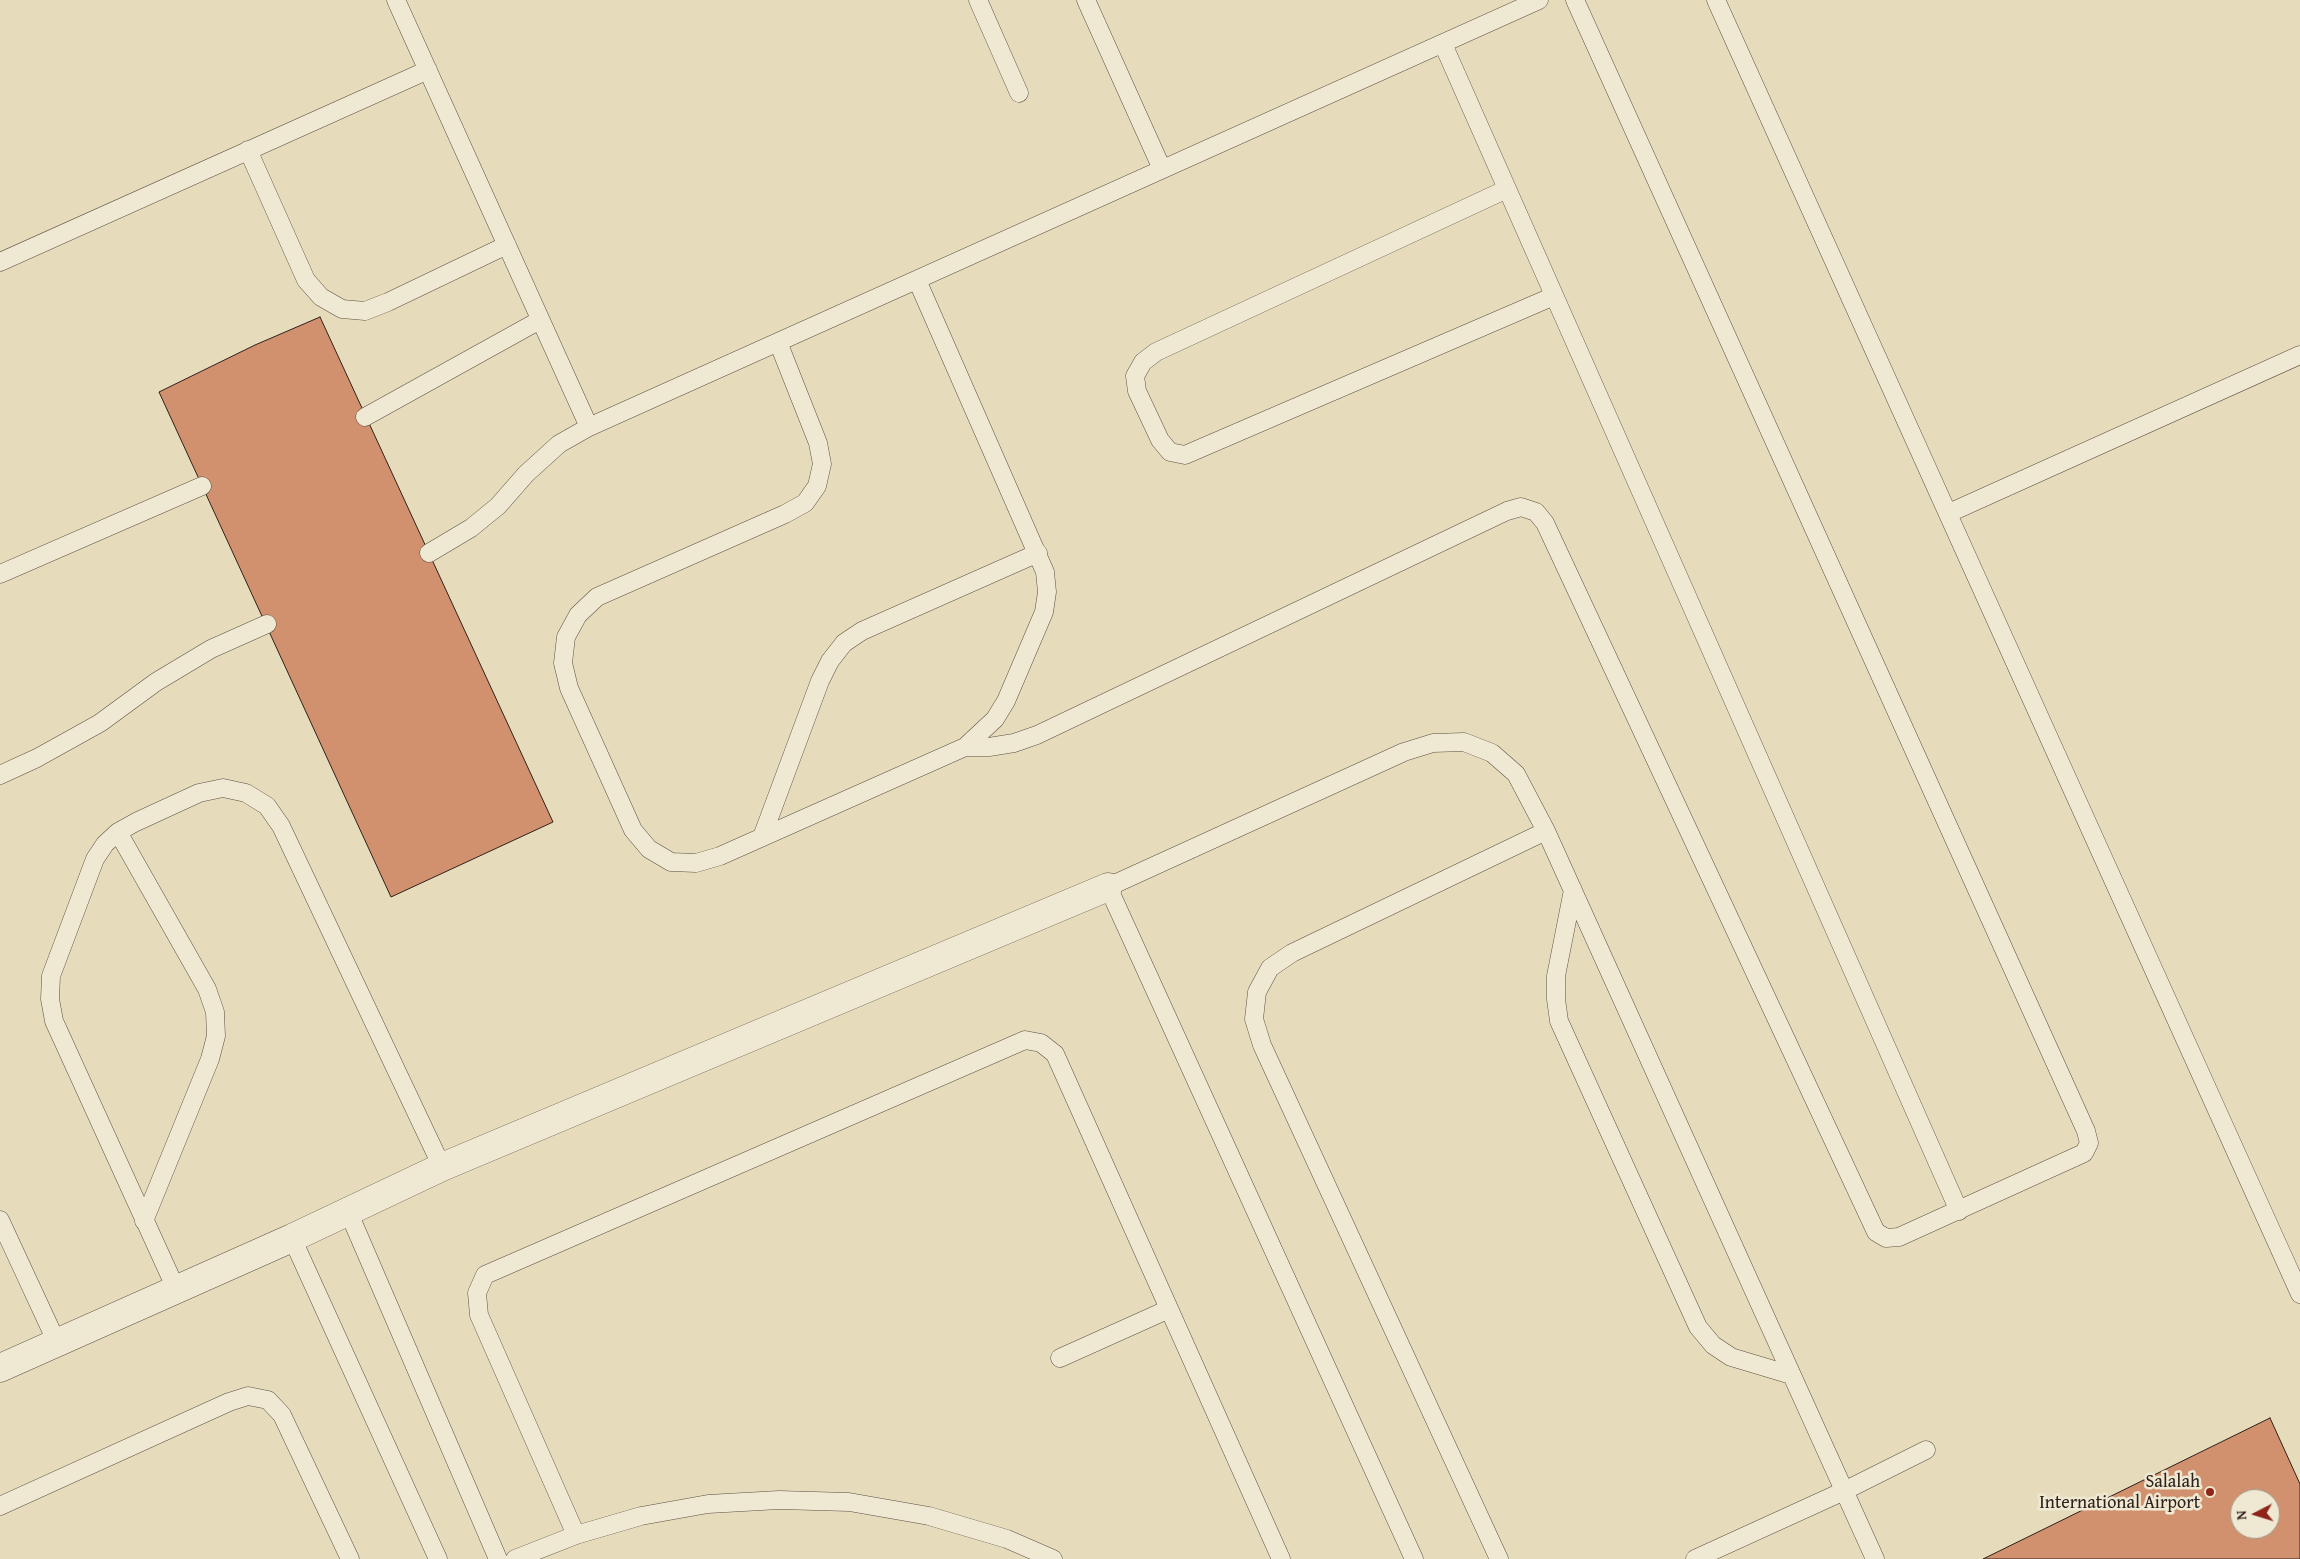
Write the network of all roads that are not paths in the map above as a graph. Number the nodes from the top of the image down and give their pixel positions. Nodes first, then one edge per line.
1 (396, 0) edge
2 (1086, 0) edge
3 (1539, 0) edge
4 (1575, 0) edge
5 (1716, 0) edge
6 (980, 1) edge
7 (1443, 44) junction
8 (428, 70) junction
9 (1019, 93) dead end
10 (248, 150) junction
11 (1162, 169) junction
12 (1507, 189) junction
13 (507, 245) junction
14 (0, 262) edge
15 (918, 280) junction
16 (1554, 296) junction
17 (540, 320) junction
18 (778, 342) junction
19 (2300, 354) edge
20 (365, 417) dead end
21 (588, 427) junction
22 (202, 486) dead end
23 (1948, 513) junction
24 (429, 553) dead end
25 (1038, 553) junction
26 (0, 574) edge
27 (267, 624) dead end
28 (965, 747) junction
29 (0, 774) edge
30 (1546, 831) junction
31 (118, 832) junction
32 (762, 837) junction
33 (1108, 887) junction
34 (1573, 890) junction
35 (442, 1167) junction
36 (348, 1211) junction
37 (1959, 1211) junction
38 (0, 1220) edge
39 (144, 1221) junction
40 (292, 1238) junction
41 (176, 1289) junction
42 (2300, 1294) edge
43 (1169, 1309) junction
44 (57, 1343) junction
45 (1060, 1358) dead end
46 (0, 1368) edge
47 (1791, 1375) junction
48 (1926, 1450) dead end
49 (1844, 1491) junction
50 (0, 1506) edge
51 (576, 1535) junction
52 (350, 1559) edge
53 (438, 1559) edge
54 (498, 1559) edge
55 (514, 1559) edge
56 (1053, 1559) edge
57 (1281, 1559) edge
58 (1414, 1559) edge
59 (1499, 1559) edge
60 (1695, 1559) edge
61 (1875, 1559) edge

1 - 8 lane
2 - 11 lane
3 - 7 lane
4 - 37 lane
5 - 23 lane
6 - 9 lane
7 - 11 lane
7 - 12 lane
8 - 10 lane
8 - 13 lane
10 - 13 lane
10 - 14 lane
11 - 15 lane
12 - 16 lane
12 - 16 lane
13 - 17 lane
15 - 18 lane
15 - 25 lane
16 - 37 lane
17 - 20 lane
17 - 21 lane
18 - 21 lane
18 - 32 lane
19 - 23 lane
21 - 24 lane
22 - 26 lane
23 - 42 lane
25 - 28 lane
25 - 32 lane
27 - 29 lane
28 - 32 lane
28 - 37 lane
30 - 33 lane
30 - 34 lane
30 - 59 lane
31 - 35 lane
31 - 39 lane
31 - 39 lane
33 - 35 street
33 - 58 lane
34 - 47 lane
34 - 47 lane
35 - 36 street
36 - 40 street
36 - 54 lane
38 - 44 lane
39 - 41 lane
40 - 41 street
40 - 53 lane
41 - 44 street
43 - 45 lane
43 - 51 lane
43 - 57 lane
44 - 46 street
47 - 49 lane
48 - 49 lane
49 - 60 lane
49 - 61 lane
50 - 52 lane
51 - 55 lane
51 - 56 lane

